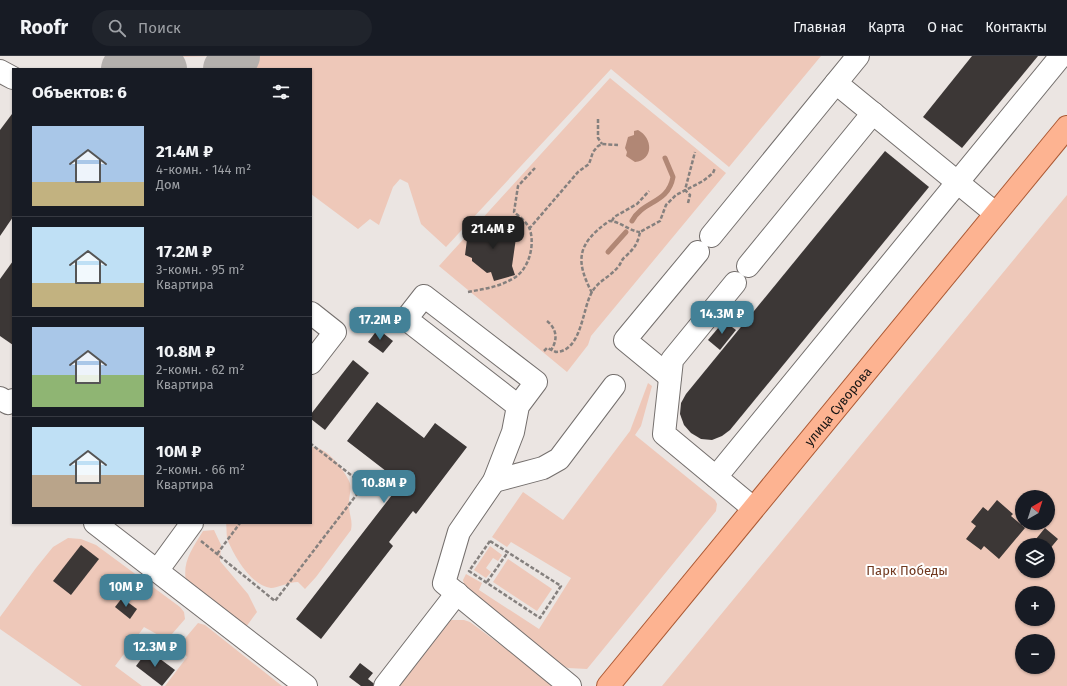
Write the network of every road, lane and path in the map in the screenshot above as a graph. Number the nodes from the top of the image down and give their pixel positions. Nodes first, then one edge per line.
1 (858, 56) edge
2 (1061, 56) edge
3 (0, 71) edge
4 (12, 77) edge
5 (836, 83) junction
6 (873, 114) junction
7 (598, 119) dead end
8 (1067, 127) edge
9 (602, 144) junction
10 (618, 144) dead end
11 (695, 152) dead end
12 (534, 168) dead end
13 (715, 168) dead end
14 (958, 182) junction
15 (684, 190) junction
16 (649, 191) dead end
17 (688, 203) dead end
18 (995, 213) junction
19 (611, 221) junction
20 (529, 228) junction
21 (640, 232) junction
22 (748, 266) dead end
23 (735, 283) dead end
24 (468, 292) dead end
25 (592, 292) junction
26 (312, 314) edge
27 (547, 321) dead end
28 (551, 350) junction
29 (544, 352) dead end
30 (312, 362) edge
31 (670, 377) junction
32 (614, 386) dead end
33 (0, 398) edge
34 (12, 401) edge
35 (518, 406) junction
36 (312, 445) edge
37 (716, 477) junction
38 (494, 481) junction
39 (753, 508) junction
40 (96, 524) edge
41 (239, 524) edge
42 (190, 526) edge
43 (508, 552) junction
44 (217, 554) junction
45 (156, 571) junction
46 (487, 582) junction
47 (457, 593) junction
48 (306, 686) edge
49 (385, 686) edge
50 (570, 686) edge
51 (608, 686) edge

1 - 5 lane
2 - 14 lane
3 - 4 lane
5 - 6 lane
5 - 31 lane
6 - 14 lane
6 - 22 lane
7 - 9 path
8 - 18 main road, улица Суворова
9 - 10 path
9 - 20 path
11 - 15 path
12 - 20 path
13 - 15 path
14 - 18 lane
14 - 37 lane
15 - 17 path
15 - 21 path
16 - 19 path
18 - 39 main road, улица Суворова
19 - 21 path
19 - 25 path
20 - 24 path
21 - 25 path
23 - 31 lane
25 - 28 path
26 - 30 lane
27 - 28 path
28 - 29 path
31 - 37 lane
32 - 38 lane
33 - 34 lane
35 - 35 lane
35 - 38 lane
36 - 44 path
37 - 39 lane
38 - 47 lane
39 - 51 main road, улица Суворова
40 - 45 lane
41 - 44 path
42 - 44 path
42 - 45 lane
43 - 46 path
43 - 46 path
43 - 46 path
45 - 48 lane
47 - 49 lane
47 - 50 lane

